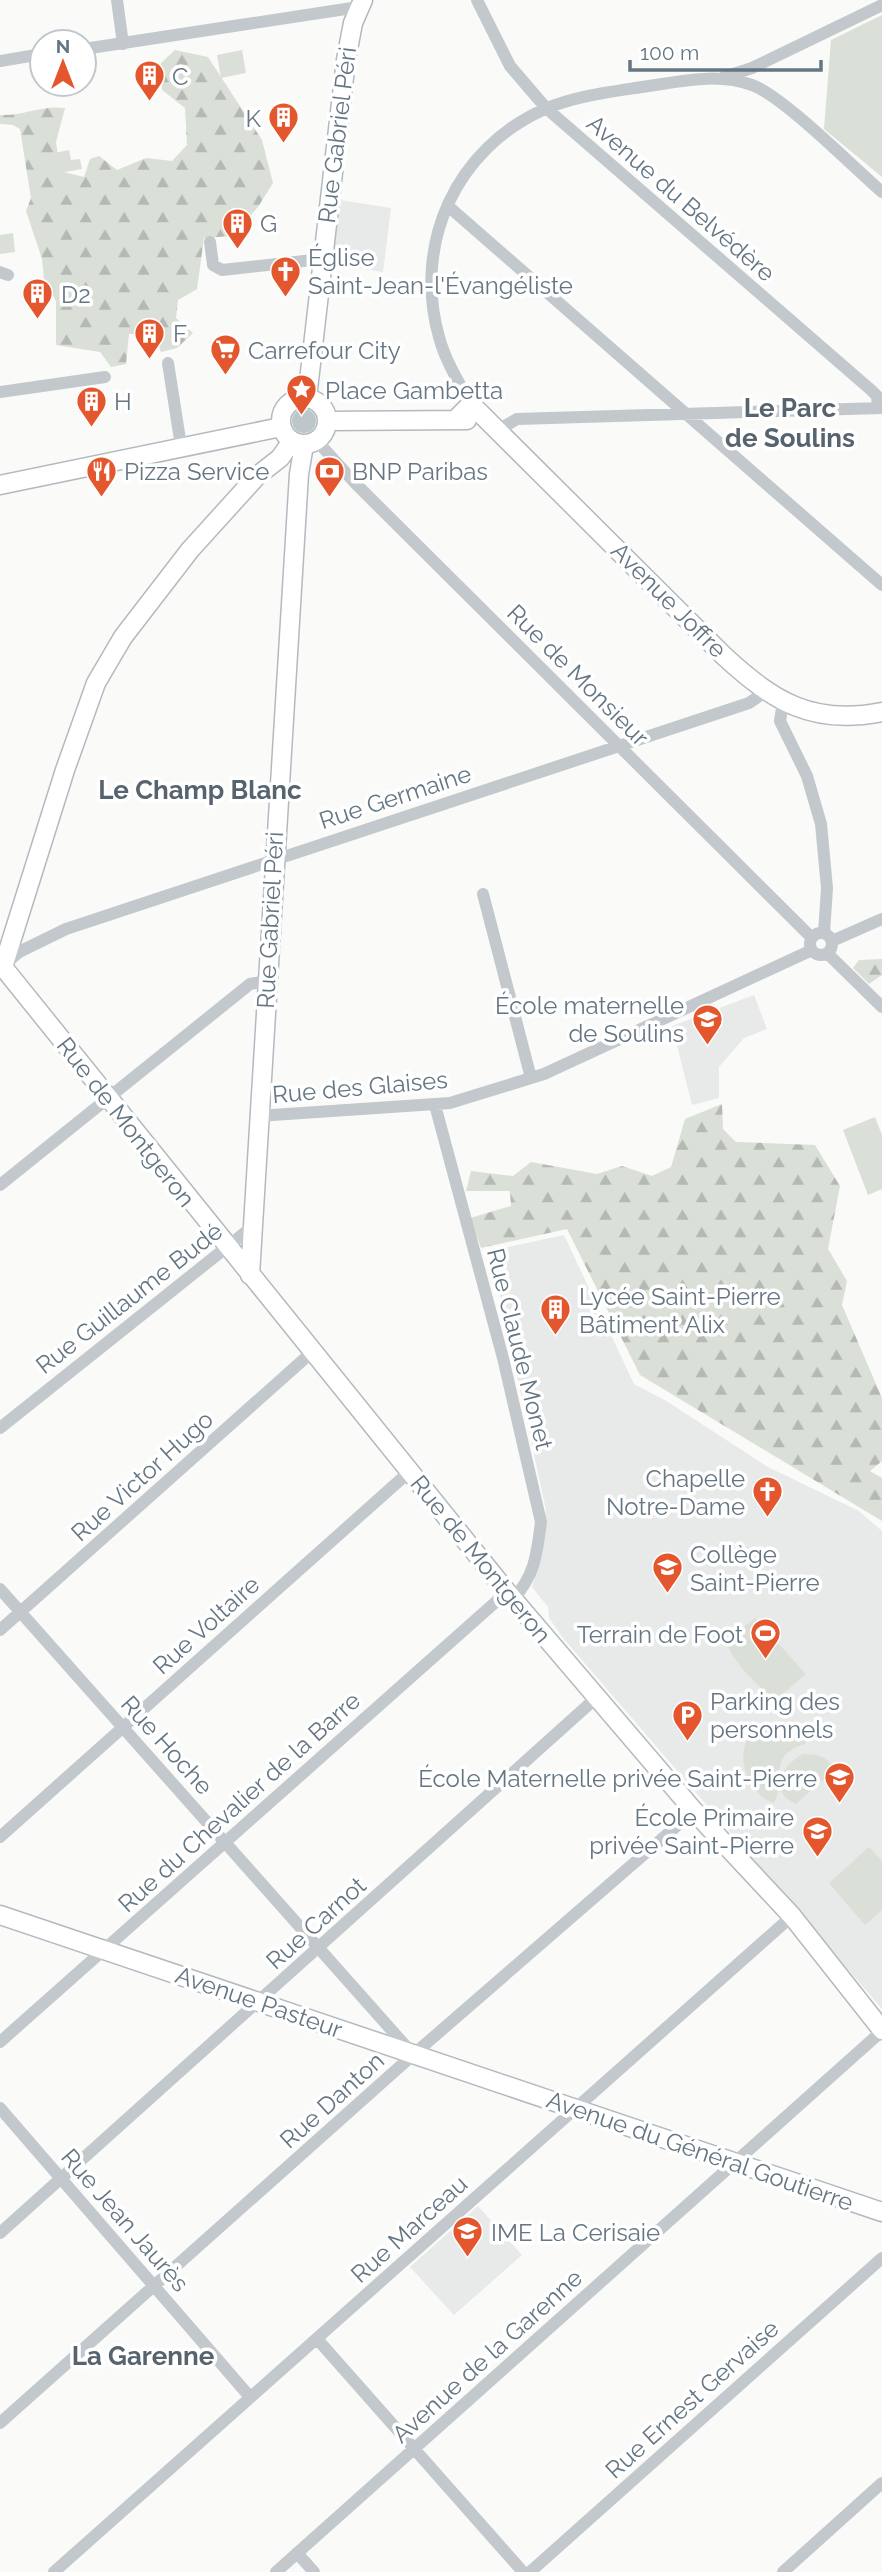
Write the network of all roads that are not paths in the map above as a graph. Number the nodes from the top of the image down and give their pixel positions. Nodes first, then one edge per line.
1 (117, 0) edge
2 (477, 0) edge
3 (361, 5) edge
4 (882, 5) edge
5 (123, 44) junction
6 (98, 47) edge
7 (28, 56) edge
8 (0, 61) edge
9 (724, 77) junction
10 (546, 108) junction
11 (882, 192) edge
12 (448, 206) junction
13 (210, 242) dead end
14 (321, 259) junction
15 (168, 363) dead end
16 (105, 377) dead end
17 (0, 392) edge
18 (307, 398) junction
19 (471, 404) junction
20 (880, 408) edge
21 (685, 413) junction
22 (456, 419) junction
23 (327, 421) junction
24 (493, 426) junction
25 (299, 438) junction
26 (181, 446) junction
27 (0, 485) edge
28 (882, 585) edge
29 (765, 692) junction
30 (783, 702) junction
31 (882, 712) edge
32 (620, 746) junction
33 (275, 859) junction
34 (484, 894) dead end
35 (882, 919) edge
36 (821, 943) junction
37 (2, 968) edge
38 (267, 981) junction
39 (882, 1007) edge
40 (531, 1079) junction
41 (108, 1099) junction
42 (435, 1105) junction
43 (258, 1116) junction
44 (0, 1185) edge
45 (252, 1227) junction
46 (227, 1248) junction
47 (250, 1275) junction
48 (312, 1352) junction
49 (0, 1428) edge
50 (409, 1472) junction
51 (0, 1589) edge
52 (510, 1595) junction
53 (21, 1612) junction
54 (0, 1630) edge
55 (596, 1698) junction
56 (123, 1727) junction
57 (694, 1811) junction
58 (0, 1836) edge
59 (225, 1842) junction
60 (0, 1915) edge
61 (792, 1916) junction
62 (319, 1948) junction
63 (105, 1950) junction
64 (260, 2003) junction
65 (882, 2030) edge
66 (0, 2042) edge
67 (414, 2054) junction
68 (519, 2090) joint
69 (0, 2108) edge
70 (576, 2109) junction
71 (737, 2162) junction
72 (61, 2179) junction
73 (882, 2212) edge
74 (0, 2233) edge
75 (882, 2258) edge
76 (155, 2286) junction
77 (318, 2340) junction
78 (250, 2397) junction
79 (0, 2423) edge
80 (414, 2449) junction
81 (882, 2483) edge
82 (297, 2553) junction
83 (54, 2572) edge
84 (276, 2572) edge
85 (314, 2572) edge
86 (523, 2572) edge
87 (530, 2572) edge
88 (783, 2572) edge

1 - 5 street
2 - 10 street, Avenue du Belvédère
3 - 5 street
3 - 14 street, Rue Gabriel Péri
4 - 9 street
5 - 6 street
7 - 8 street
9 - 10 street
9 - 11 street
10 - 12 street
10 - 20 street, Avenue du Belvédère
12 - 19 street
12 - 21 street
13 - 14 street
14 - 18 street, Rue Gabriel Péri
15 - 26 street
16 - 17 street
18 - 23 street
18 - 25 street
19 - 22 street
19 - 24 street, Avenue Joffre
20 - 21 street
21 - 24 street
21 - 28 street
22 - 23 street
22 - 24 street
23 - 25 street
24 - 29 street, Avenue Joffre
25 - 26 street
25 - 32 street, Rue de Monsieur
25 - 33 street, Rue Gabriel Péri
25 - 37 street
26 - 27 street
29 - 30 street, Avenue Joffre
29 - 32 street, Rue Germaine
30 - 31 street, Avenue Joffre
30 - 36 street
32 - 33 street, Rue Germaine
32 - 36 street, Rue de Monsieur
33 - 37 street, Rue Germaine
33 - 38 street, Rue Gabriel Péri
34 - 40 street
35 - 36 street, Rue des Glaises
36 - 39 street, Rue de Monsieur
36 - 40 street, Rue des Glaises
37 - 41 street, Rue de Montgeron
38 - 41 street
38 - 43 street, Rue Gabriel Péri
40 - 42 street, Rue des Glaises
41 - 44 street
41 - 46 street, Rue de Montgeron
42 - 43 street, Rue des Glaises
42 - 52 street, Rue Claude Monet
43 - 45 street, Rue Gabriel Péri
45 - 46 street, Rue Guillaume Budé
45 - 47 street
46 - 47 street, Rue de Montgeron
46 - 49 street, Rue Guillaume Budé
47 - 48 street, Rue de Montgeron
48 - 50 street, Rue de Montgeron
48 - 53 street, Rue Victor Hugo
50 - 52 street, Rue de Montgeron
50 - 56 street, Rue Voltaire
51 - 53 street, Rue Hoche
52 - 55 street, Rue de Montgeron
52 - 59 street, Rue du Chevalier de la Barre
53 - 54 street, Rue Victor Hugo
53 - 56 street, Rue Hoche
55 - 57 street, Rue de Montgeron
55 - 62 street, Rue Carnot
56 - 58 street, Rue Voltaire
56 - 59 street, Rue Hoche
57 - 61 street, Rue de Montgeron
57 - 67 street, Rue Danton
59 - 62 street, Rue Hoche
59 - 63 street, Rue du Chevalier de la Barre
60 - 63 street, Avenue Pasteur
61 - 65 street, Rue de Montgeron
61 - 70 street, Rue Marceau
62 - 64 street, Rue Carnot
62 - 67 street, Rue Hoche
63 - 64 street, Avenue Pasteur
63 - 66 street, Rue du Chevalier de la Barre
64 - 67 street, Avenue Pasteur
64 - 72 street, Rue Carnot
65 - 71 street, Avenue de la Garenne
67 - 68 street, Avenue Pasteur
67 - 76 street, Rue Danton
68 - 70 street, Avenue du Général Goutierre
69 - 72 street, Rue Jean Jaurès
70 - 71 street, Avenue du Général Goutierre
70 - 77 street, Rue Marceau
71 - 73 street, Avenue du Général Goutierre
71 - 80 street, Avenue de la Garenne
72 - 74 street, Rue Carnot
72 - 76 street, Rue Jean Jaurès
75 - 87 street, Rue Ernest Gervaise
76 - 78 street, Rue Jean Jaurès
76 - 79 street, Rue Danton
77 - 78 street, Rue Marceau
77 - 80 street
78 - 83 street, Rue Marceau
80 - 82 street, Avenue de la Garenne
80 - 86 street
81 - 88 street
82 - 84 street, Avenue de la Garenne
82 - 85 street

